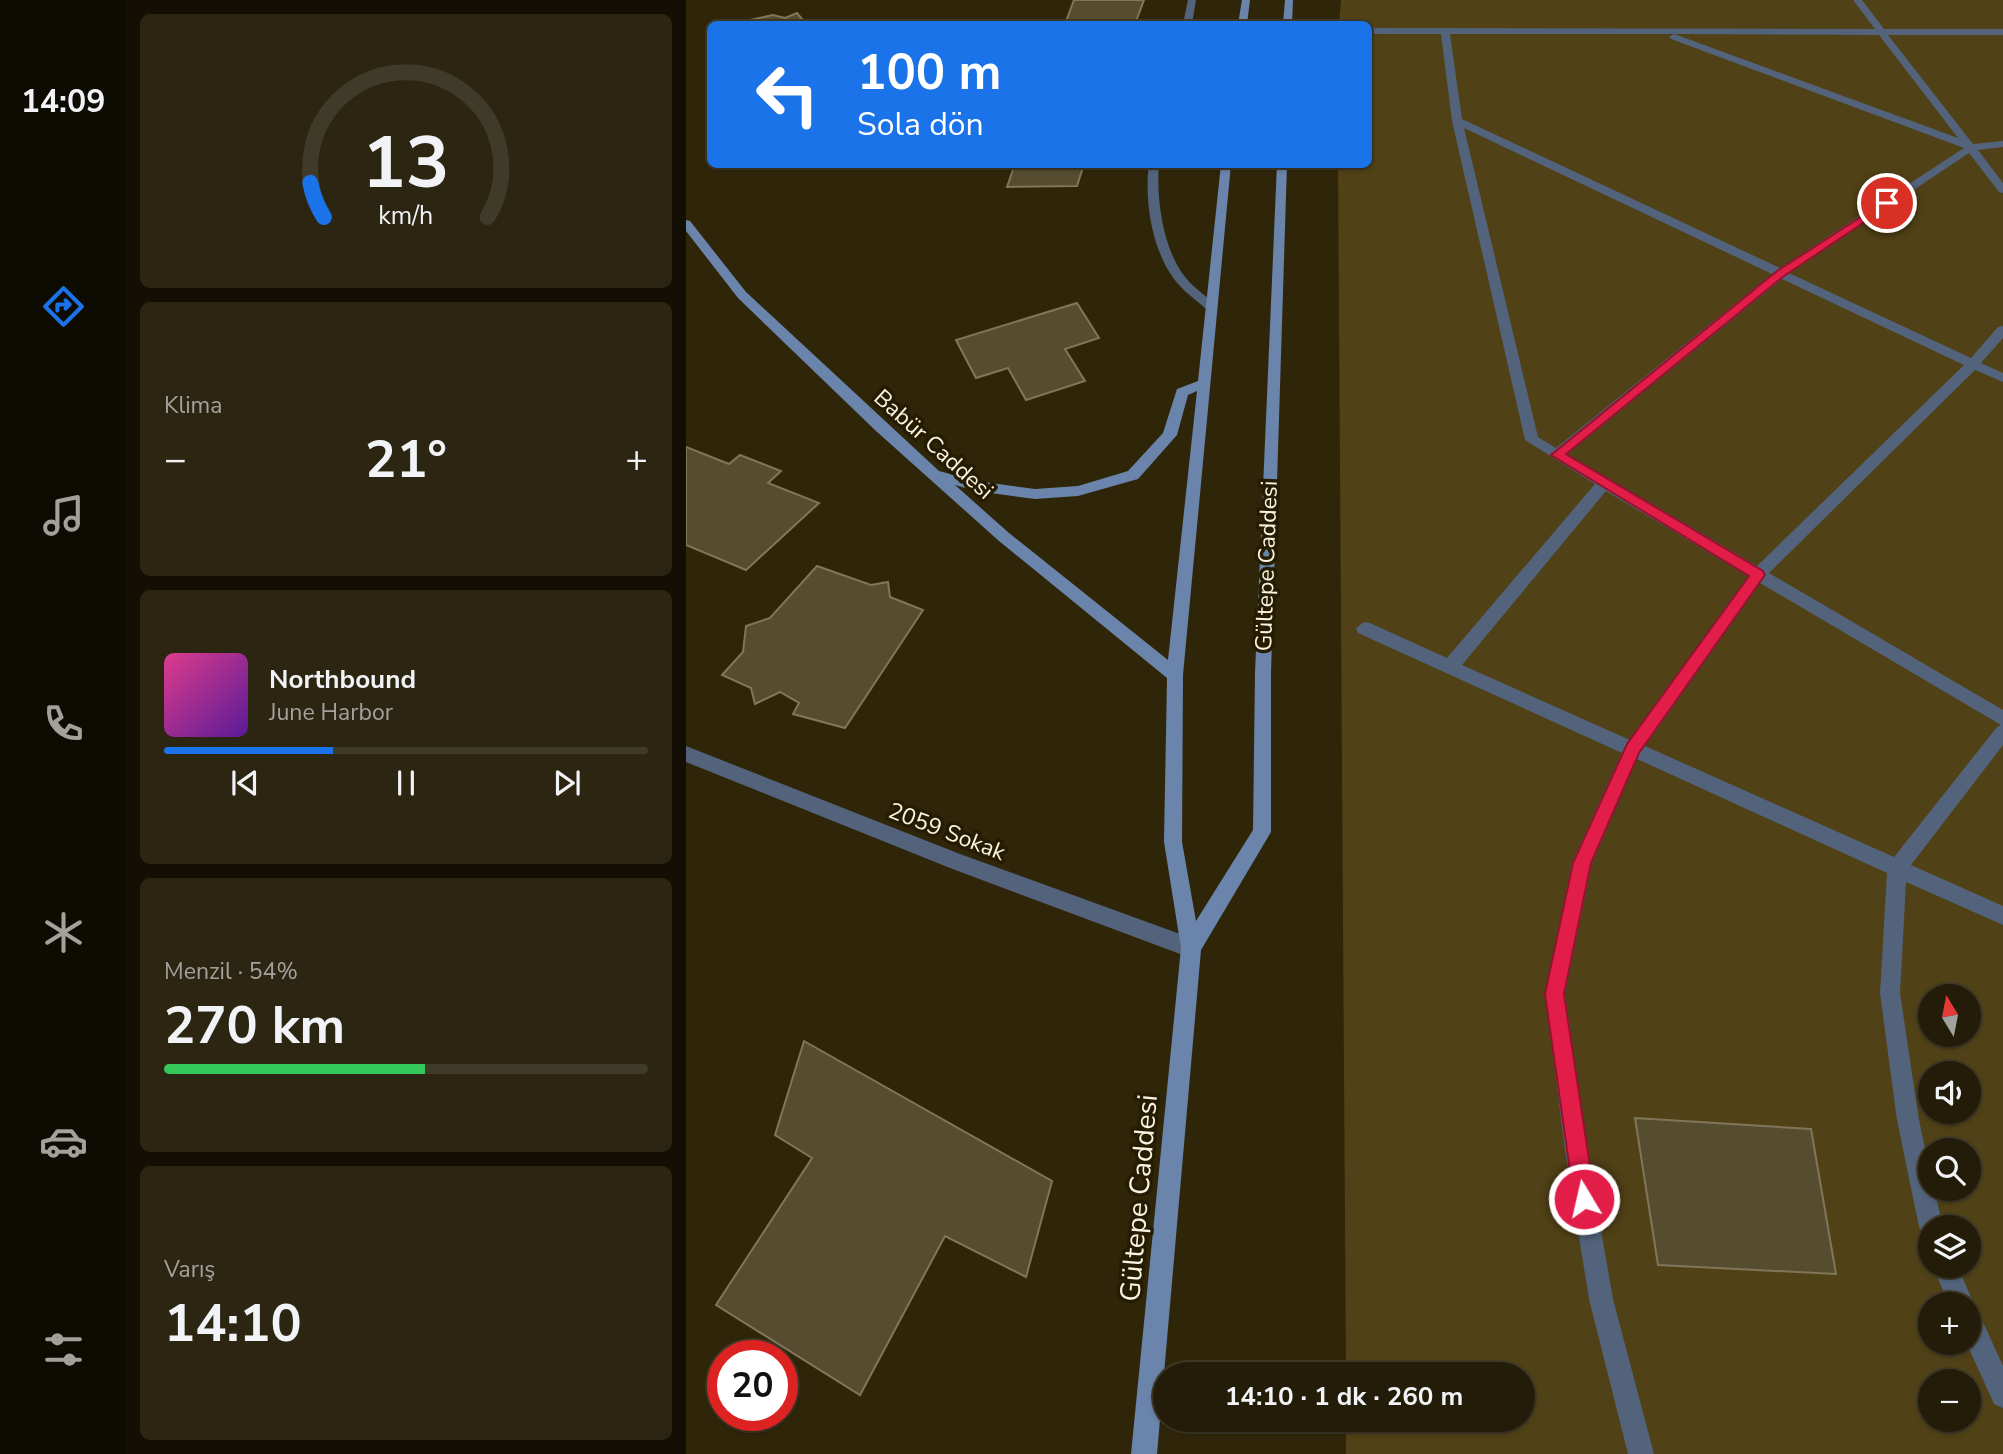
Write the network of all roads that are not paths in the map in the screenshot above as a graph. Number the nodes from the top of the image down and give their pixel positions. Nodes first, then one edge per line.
1 (1192, 0) edge
2 (1246, 0) edge
3 (1289, 0) edge
4 (1857, 0) edge
5 (1188, 21) edge
6 (1243, 21) edge
7 (1288, 21) edge
8 (1372, 31) edge
9 (1445, 32) junction
10 (1661, 32) junction
11 (2003, 32) edge
12 (1882, 33) junction
13 (1457, 121) junction
14 (2003, 144) edge
15 (1972, 146) junction
16 (1154, 168) edge
17 (1226, 168) edge
18 (1282, 168) edge
19 (2003, 190) edge
20 (686, 223) edge
21 (1780, 273) junction
22 (1210, 306) junction
23 (2003, 330) edge
24 (1973, 364) junction
25 (2003, 378) edge
26 (1202, 384) junction
27 (1557, 455) junction
28 (934, 474) junction
29 (1604, 483) junction
30 (1758, 575) junction
31 (1364, 628) dead end
32 (1450, 667) junction
33 (1175, 675) junction
34 (2003, 719) edge
35 (2003, 732) edge
36 (1633, 749) junction
37 (686, 754) edge
38 (1897, 868) junction
39 (2003, 916) edge
40 (1191, 948) junction
41 (1928, 1215) edge
42 (1981, 1346) edge
43 (2003, 1395) edge
44 (1144, 1454) edge
45 (1641, 1454) edge

1 - 5 street
2 - 6 main road
3 - 7 main road
4 - 12 street
8 - 9 street
9 - 10 street
9 - 13 street
10 - 12 street
10 - 15 street
11 - 12 street
12 - 15 street
13 - 21 street
13 - 27 street
14 - 15 street
15 - 19 street
15 - 21 street
16 - 22 street
17 - 22 main road, Gültepe Caddesi
18 - 40 main road, Gültepe Caddesi
20 - 28 main road, Babür Caddesi
21 - 24 street
21 - 27 street
22 - 26 main road, Gültepe Caddesi
23 - 24 street
24 - 25 street
24 - 30 street
26 - 28 main road
26 - 33 main road, Gültepe Caddesi
27 - 29 street
28 - 33 main road, Babür Caddesi
29 - 30 street
29 - 32 street
30 - 34 street
30 - 36 street
31 - 32 street
32 - 36 street
33 - 40 main road, Gültepe Caddesi
35 - 38 street
36 - 38 street
36 - 45 street
37 - 40 street, 2059 Sokak
38 - 39 street
38 - 41 street
40 - 44 main road, Gültepe Caddesi
42 - 43 street

